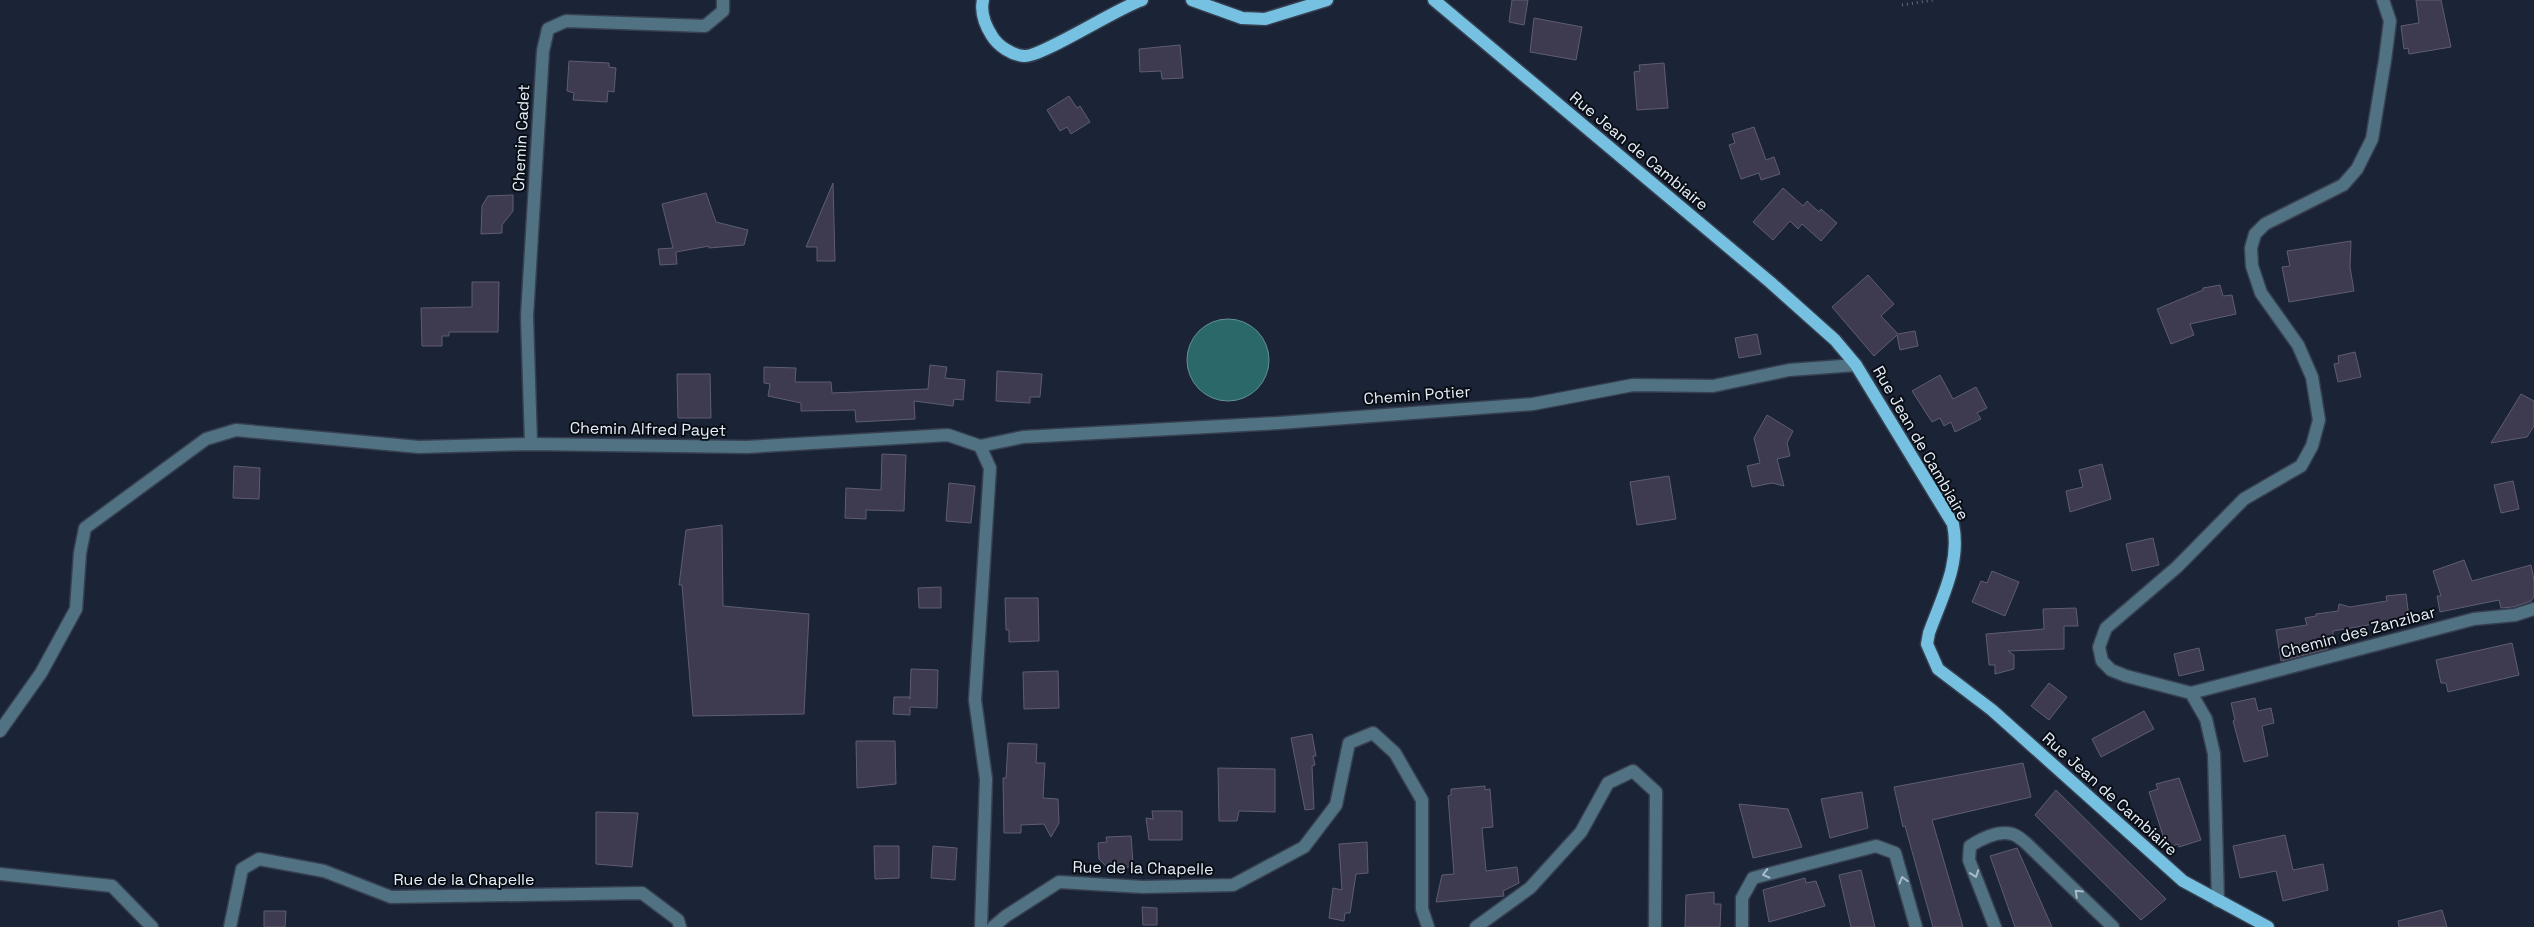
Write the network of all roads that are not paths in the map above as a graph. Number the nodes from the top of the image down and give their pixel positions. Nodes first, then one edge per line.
1 (723, 0) edge
2 (982, 0) edge
3 (1142, 0) edge
4 (1192, 0) edge
5 (1327, 0) edge
6 (1434, 0) edge
7 (2383, 0) edge
8 (1856, 365) junction
9 (530, 444) junction
10 (980, 446) junction
11 (2534, 608) edge
12 (2191, 693) junction
13 (0, 731) edge
14 (0, 874) edge
15 (2218, 901) junction
16 (152, 927) edge
17 (230, 927) edge
18 (680, 927) edge
19 (981, 927) edge
20 (993, 927) edge
21 (1428, 927) edge
22 (1476, 927) edge
23 (1655, 927) edge
24 (1742, 927) edge
25 (1916, 927) edge
26 (1995, 927) edge
27 (2113, 927) edge
28 (2268, 927) edge

1 - 9 street, Chemin Cadet
2 - 3 main road
4 - 5 main road
6 - 8 main road, Rue Jean de Cambiaire
7 - 12 street
8 - 10 street, Chemin Potier
8 - 15 main road, Rue Jean de Cambiaire
9 - 10 street, Chemin Alfred Payet
9 - 13 street, Chemin Alfred Payet
10 - 19 street
11 - 12 street, Chemin des Zanzibar
12 - 15 street
14 - 16 street
15 - 28 main road, Rue Jean de Cambiaire
17 - 18 street, Rue de la Chapelle
20 - 21 street, Rue de la Chapelle
22 - 23 street
25 -> 24 street
27 -> 26 street

